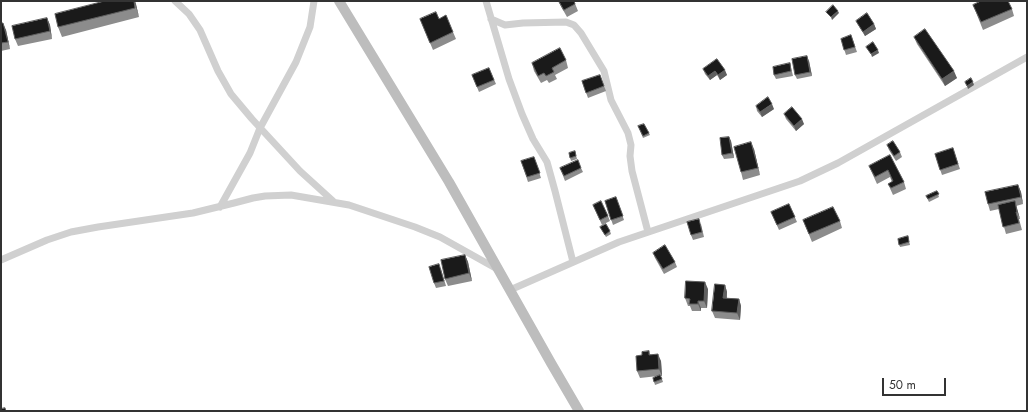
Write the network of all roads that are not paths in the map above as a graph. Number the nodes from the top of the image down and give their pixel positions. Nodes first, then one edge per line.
1 (175, 1) edge
2 (314, 1) edge
3 (339, 1) edge
4 (486, 1) edge
5 (491, 19) junction
6 (1027, 57) edge
7 (260, 128) junction
8 (334, 202) junction
9 (220, 207) junction
10 (648, 232) junction
11 (1, 260) edge
12 (573, 262) junction
13 (499, 270) junction
14 (510, 290) junction
15 (579, 411) edge

1 - 7 street
2 - 7 street
3 - 13 main road
4 - 5 street
5 - 10 street
5 - 12 street
6 - 10 street
7 - 8 street
7 - 9 street
8 - 9 street
8 - 13 street
9 - 11 street
10 - 12 street
12 - 14 street
13 - 14 main road
14 - 15 main road

